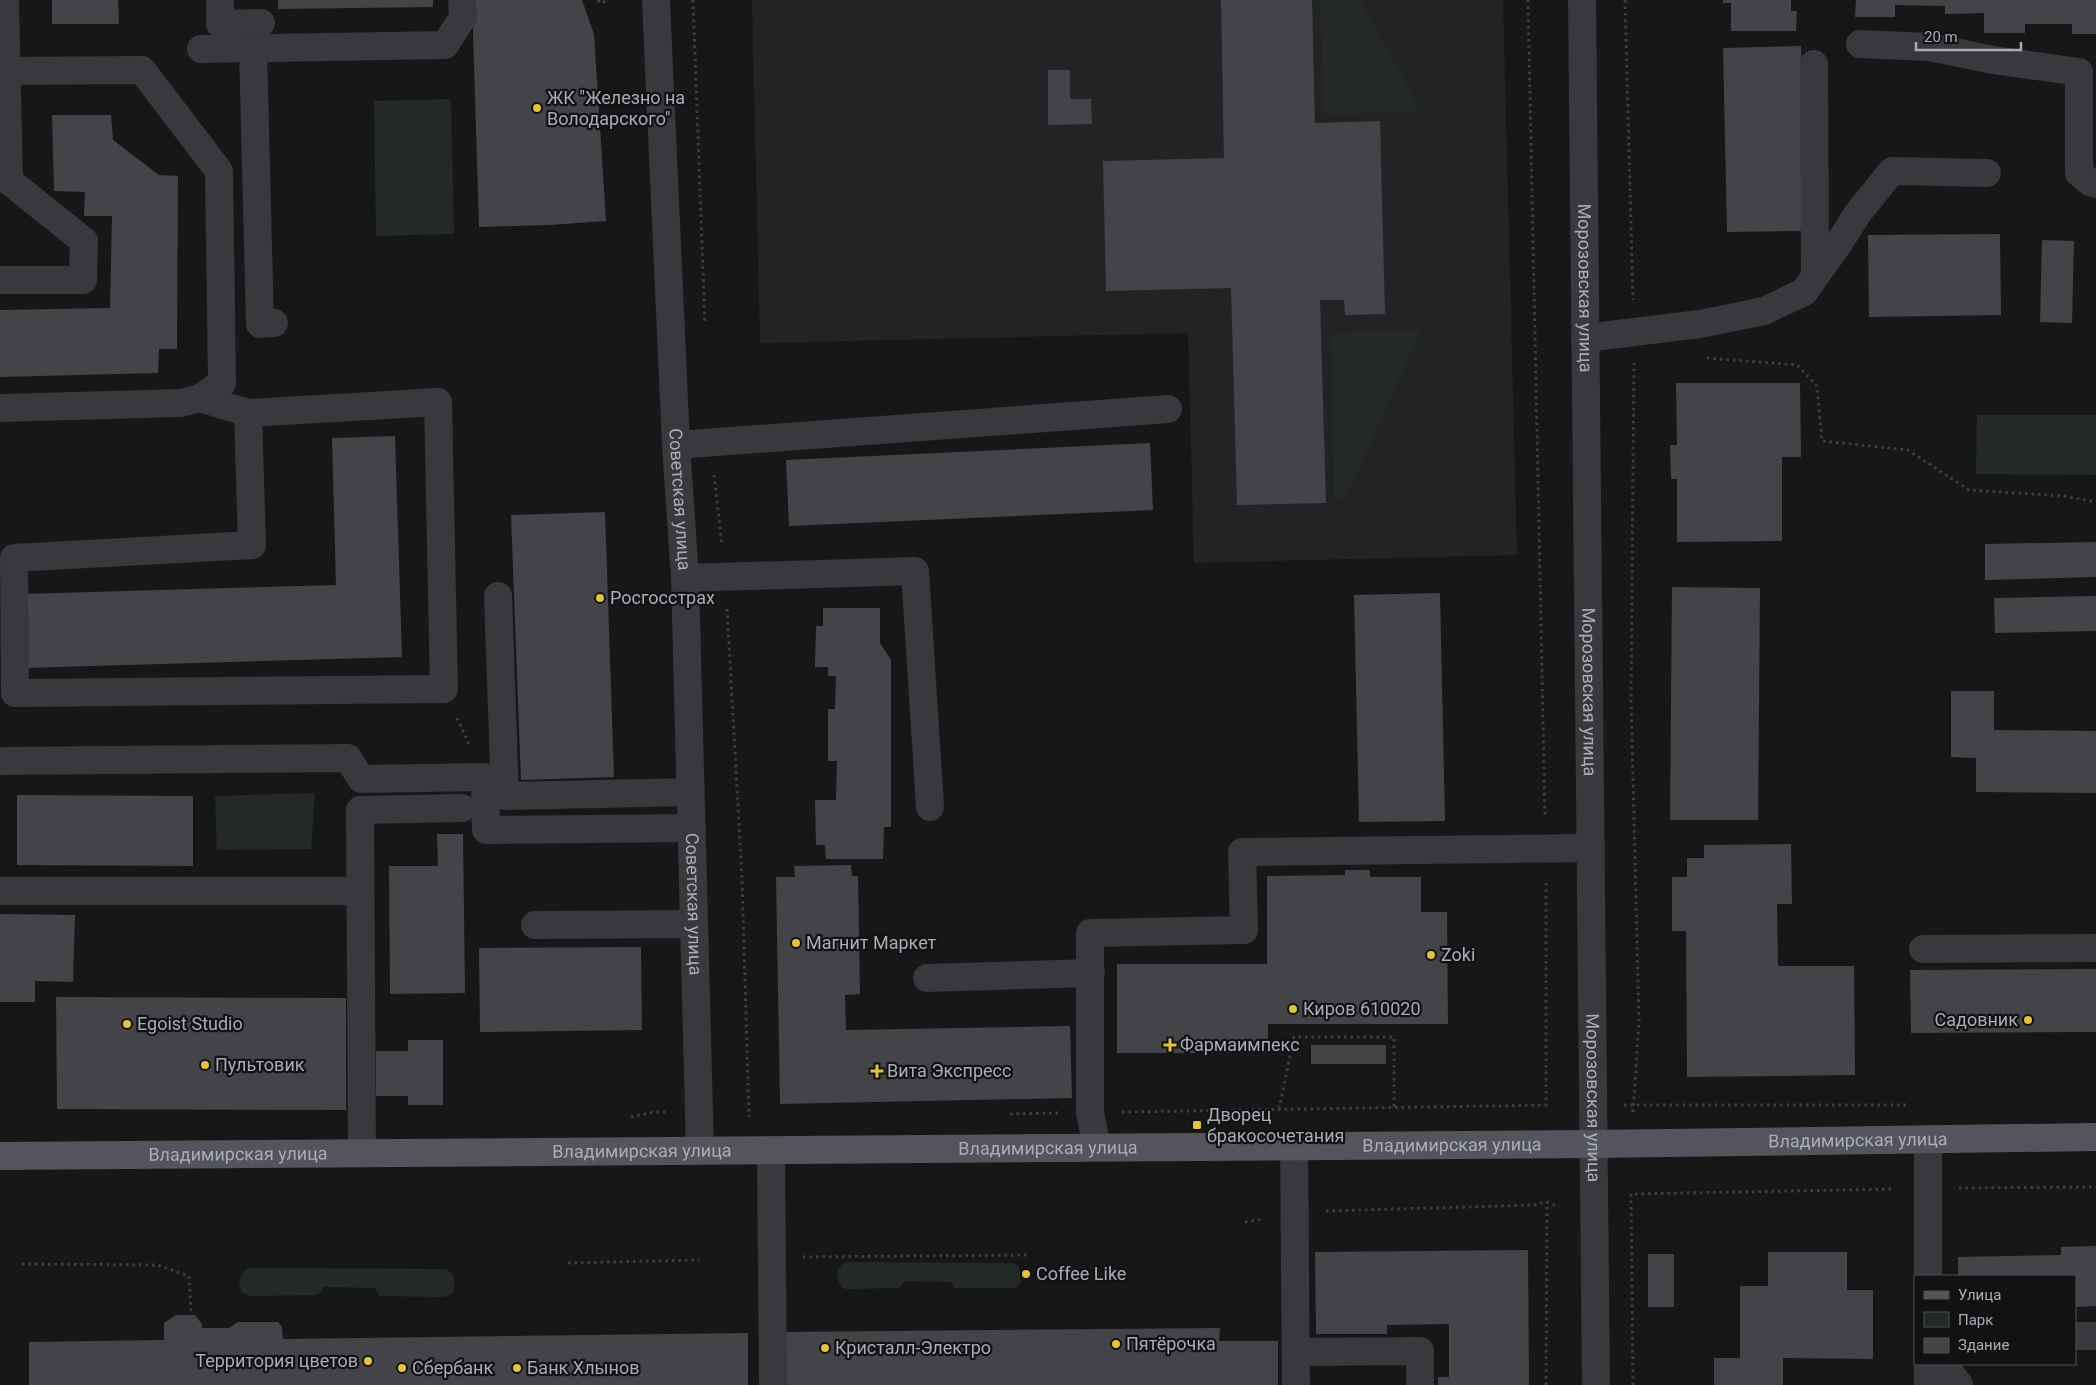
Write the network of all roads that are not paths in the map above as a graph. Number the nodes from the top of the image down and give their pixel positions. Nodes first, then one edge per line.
1 (5, 0) edge
2 (220, 0) edge
3 (462, 0) edge
4 (656, 0) edge
5 (1582, 0) edge
6 (261, 23) dead end
7 (1860, 44) dead end
8 (253, 48) junction
9 (201, 50) dead end
10 (1814, 64) dead end
11 (3, 71) edge
12 (1987, 172) dead end
13 (2096, 184) edge
14 (1815, 276) junction
15 (0, 280) edge
16 (274, 323) dead end
17 (1585, 338) junction
18 (200, 398) junction
19 (0, 408) edge
20 (1168, 409) dead end
21 (248, 413) junction
22 (676, 445) junction
23 (685, 578) junction
24 (498, 596) dead end
25 (0, 762) edge
26 (690, 792) junction
27 (930, 807) dead end
28 (462, 808) dead end
29 (692, 828) junction
30 (1590, 848) junction
31 (0, 891) edge
32 (360, 891) junction
33 (694, 924) junction
34 (535, 925) dead end
35 (2096, 948) edge
36 (1923, 949) dead end
37 (1091, 973) junction
38 (927, 978) dead end
39 (2096, 1137) edge
40 (1928, 1139) junction
41 (1593, 1144) junction
42 (1294, 1146) junction
43 (1097, 1147) junction
44 (700, 1150) junction
45 (771, 1150) junction
46 (362, 1153) junction
47 (0, 1156) edge
48 (1928, 1275) edge
49 (2076, 1336) edge
50 (2096, 1336) edge
51 (1296, 1352) junction
52 (1928, 1365) edge
53 (1945, 1365) edge
54 (773, 1385) edge
55 (1296, 1385) edge
56 (1420, 1385) edge
57 (1596, 1385) edge
58 (1928, 1385) edge
59 (1959, 1385) edge

1 - 11 street
2 - 6 street
3 - 8 street
4 - 22 street, Советская улица
5 - 17 street, Морозовская улица
7 - 13 street
8 - 9 street
8 - 16 street
10 - 14 street
11 - 15 street
11 - 18 street
12 - 14 street
14 - 17 street
17 - 30 street, Морозовская улица
18 - 19 street
18 - 21 street
20 - 22 street
21 - 21 street
22 - 23 street, Советская улица
23 - 26 street, Советская улица
23 - 27 street
24 - 26 street
25 - 29 street
26 - 29 street, Советская улица
28 - 32 street
29 - 33 street, Советская улица
30 - 37 street
30 - 41 street, Морозовская улица
31 - 32 street
32 - 46 street
33 - 34 street
33 - 44 street, Советская улица
35 - 36 street
37 - 38 street
37 - 43 street
39 - 40 main road, Владимирская улица
40 - 41 main road, Владимирская улица
40 - 48 street
41 - 42 main road, Владимирская улица
41 - 57 street, Морозовская улица
42 - 43 main road, Владимирская улица
42 - 51 street
43 - 45 main road, Владимирская улица
44 - 45 main road, Владимирская улица
44 - 46 main road, Владимирская улица
45 - 54 street
46 - 47 main road, Владимирская улица
49 - 50 street
51 - 55 street
51 - 56 street
52 - 58 street
53 - 59 street

